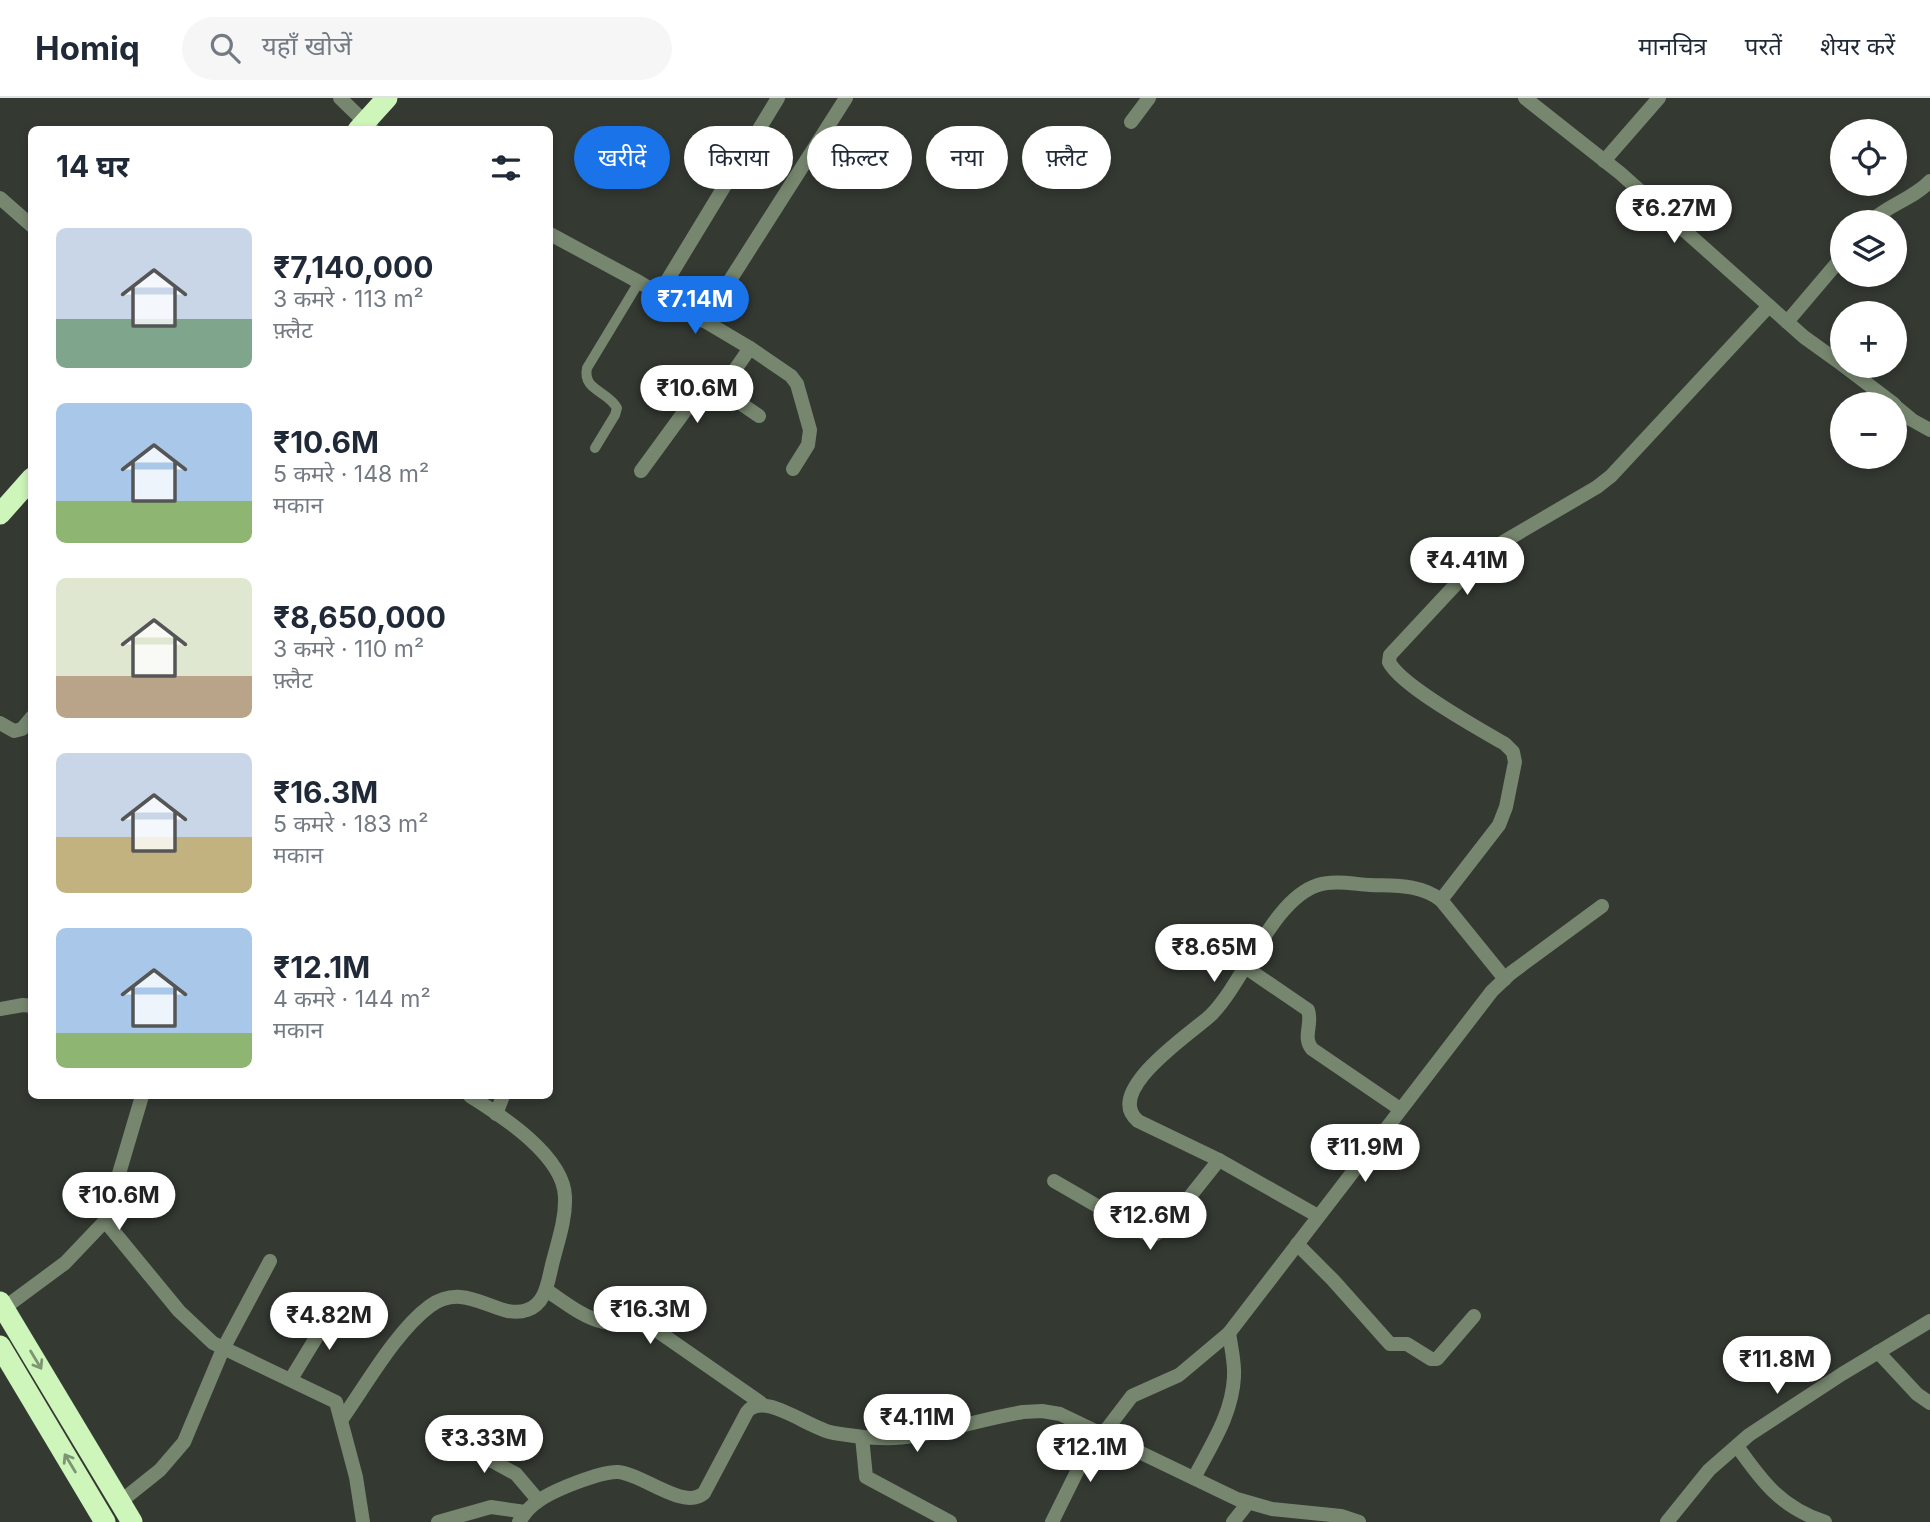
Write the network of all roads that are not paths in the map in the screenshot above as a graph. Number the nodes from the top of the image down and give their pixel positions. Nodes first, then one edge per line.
1 (340, 98) edge
2 (387, 98) edge
3 (778, 98) edge
4 (846, 98) edge
5 (1149, 98) edge
6 (1525, 98) edge
7 (1659, 98) edge
8 (1131, 122) dead end
9 (364, 126) edge
10 (366, 126) edge
11 (1604, 161) junction
12 (1930, 181) edge
13 (0, 198) edge
14 (1885, 210) edge
15 (28, 222) edge
16 (553, 236) edge
17 (1830, 272) edge
18 (639, 282) junction
19 (659, 294) junction
20 (1769, 306) junction
21 (704, 321) junction
22 (1787, 323) junction
23 (750, 348) junction
24 (1830, 355) edge
25 (1860, 378) edge
26 (721, 390) junction
27 (1878, 392) edge
28 (1907, 414) edge
29 (759, 416) dead end
30 (1930, 430) edge
31 (595, 448) dead end
32 (793, 469) dead end
33 (641, 471) dead end
34 (28, 487) edge
35 (0, 514) edge
36 (28, 721) edge
37 (0, 723) edge
38 (1441, 900) junction
39 (1602, 906) dead end
40 (1245, 967) junction
41 (1505, 979) junction
42 (28, 1006) edge
43 (0, 1009) edge
44 (141, 1099) edge
45 (474, 1099) edge
46 (502, 1099) edge
47 (1400, 1109) junction
48 (496, 1114) junction
49 (1219, 1160) junction
50 (1054, 1181) dead end
51 (1318, 1216) junction
52 (106, 1220) junction
53 (1297, 1244) junction
54 (270, 1261) dead end
55 (546, 1290) junction
56 (2, 1305) edge
57 (336, 1305) dead end
58 (1474, 1316) dead end
59 (1930, 1321) edge
60 (1229, 1333) junction
61 (223, 1349) junction
62 (1878, 1352) junction
63 (2, 1356) edge
64 (291, 1380) junction
65 (761, 1403) junction
66 (1930, 1403) edge
67 (342, 1419) junction
68 (1100, 1432) junction
69 (443, 1434) dead end
70 (862, 1437) junction
71 (1737, 1446) junction
72 (1194, 1478) junction
73 (538, 1500) junction
74 (120, 1502) junction
75 (1248, 1503) junction
76 (522, 1517) edge
77 (105, 1522) edge
78 (132, 1522) edge
79 (363, 1522) edge
80 (438, 1522) edge
81 (950, 1522) edge
82 (1052, 1522) edge
83 (1233, 1522) edge
84 (1359, 1522) edge
85 (1667, 1522) edge
86 (1825, 1522) edge

1 - 9 street
2 - 10 highway
3 - 19 street
4 - 21 street
5 - 8 street
6 - 11 street
7 - 11 street
11 - 20 street
12 - 14 street
13 - 15 street
16 - 18 street
17 - 22 street
18 - 19 street
18 - 31 lane
19 - 21 street
20 - 22 street
20 - 38 street
21 - 23 street
22 - 24 street
23 - 26 street
23 - 32 street
25 - 27 street
26 - 29 street
26 - 33 street
28 - 30 street
34 - 35 highway
36 - 37 street
38 - 40 street
38 - 41 street
39 - 41 street
40 - 47 street
40 - 49 street
41 - 47 street
42 - 43 street
44 - 52 street
45 - 48 street
46 - 48 street
47 - 51 street
48 - 55 street
49 - 50 street
49 - 51 street
51 - 53 street
52 - 56 street
52 - 61 street
53 - 58 street
53 - 60 street
54 - 61 street
55 - 65 street
55 - 67 street
56 -> 74 highway
57 - 64 street
59 - 62 street
60 - 68 street
60 - 72 street
61 - 64 street
61 - 74 street
62 - 66 street
62 - 71 street
77 -> 63 highway
64 - 67 street
65 - 70 street
65 - 73 street
67 - 79 street
68 - 70 street
68 - 72 street
68 - 82 street
69 - 73 street
70 - 81 street
71 - 85 street
71 - 86 street
72 - 75 street
73 - 76 street
74 - 78 highway
75 - 83 street
75 - 84 street
76 - 80 street

